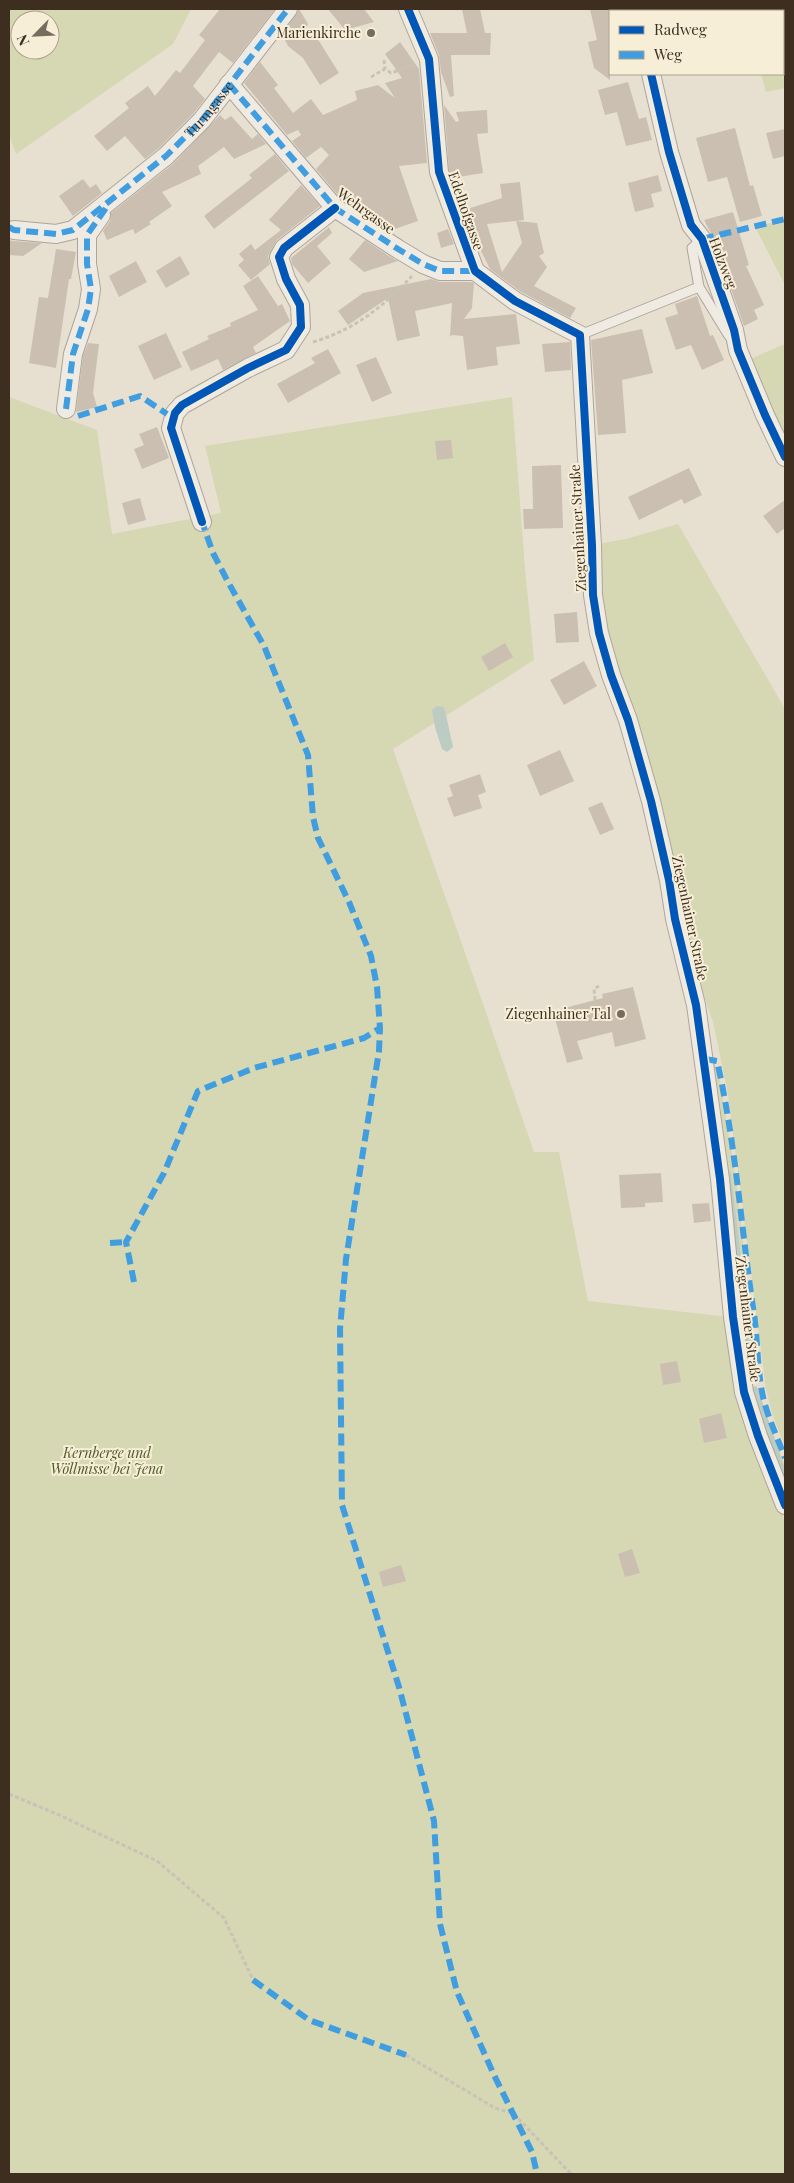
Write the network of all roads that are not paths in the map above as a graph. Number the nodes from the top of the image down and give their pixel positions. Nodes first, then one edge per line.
1 (288, 9) edge
2 (408, 9) edge
3 (651, 75) edge
4 (229, 84) junction
5 (115, 197) junction
6 (335, 208) junction
7 (14, 230) dead end
8 (702, 239) junction
9 (475, 271) junction
10 (699, 287) junction
11 (580, 335) junction
12 (738, 350) junction
13 (66, 409) dead end
14 (785, 456) edge
15 (202, 522) dead end
16 (785, 1506) edge

1 - 4 street, Turmgasse
2 - 9 street, Edelhofgasse
3 - 8 street, Holzweg
4 - 5 street, Turmgasse
4 - 6 street, Wehrgasse
5 - 7 street, Turmgasse
5 - 13 street, Turmgasse
6 - 9 street, Wehrgasse
6 - 15 street
8 - 10 lane, Holzweg
8 - 12 street, Holzweg
9 - 11 street, Edelhofgasse
10 - 11 lane
10 - 12 lane, Holzweg
11 - 16 street, Ziegenhainer Straße
12 - 14 street, Holzweg

